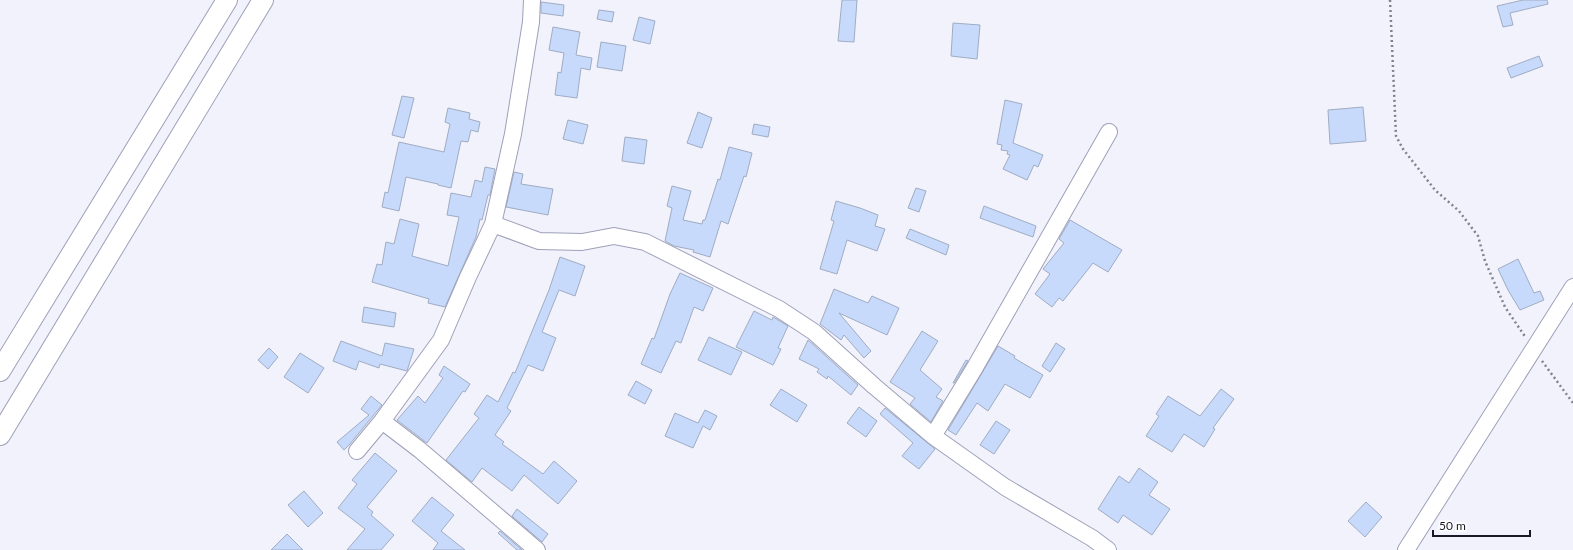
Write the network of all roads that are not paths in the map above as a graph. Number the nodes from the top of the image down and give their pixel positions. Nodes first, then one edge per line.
1 (227, 0) edge
2 (263, 0) edge
3 (532, 0) edge
4 (1109, 132) dead end
5 (493, 224) junction
6 (1573, 287) edge
7 (0, 371) edge
8 (382, 421) junction
9 (0, 435) edge
10 (933, 436) junction
11 (357, 450) dead end
12 (537, 550) edge
13 (1108, 550) edge
14 (1406, 550) edge

1 - 7 main road
2 - 9 main road
3 - 5 street
4 - 10 street
5 - 8 street
5 - 10 street
6 - 14 street
8 - 11 street
8 - 12 street
10 - 13 street

